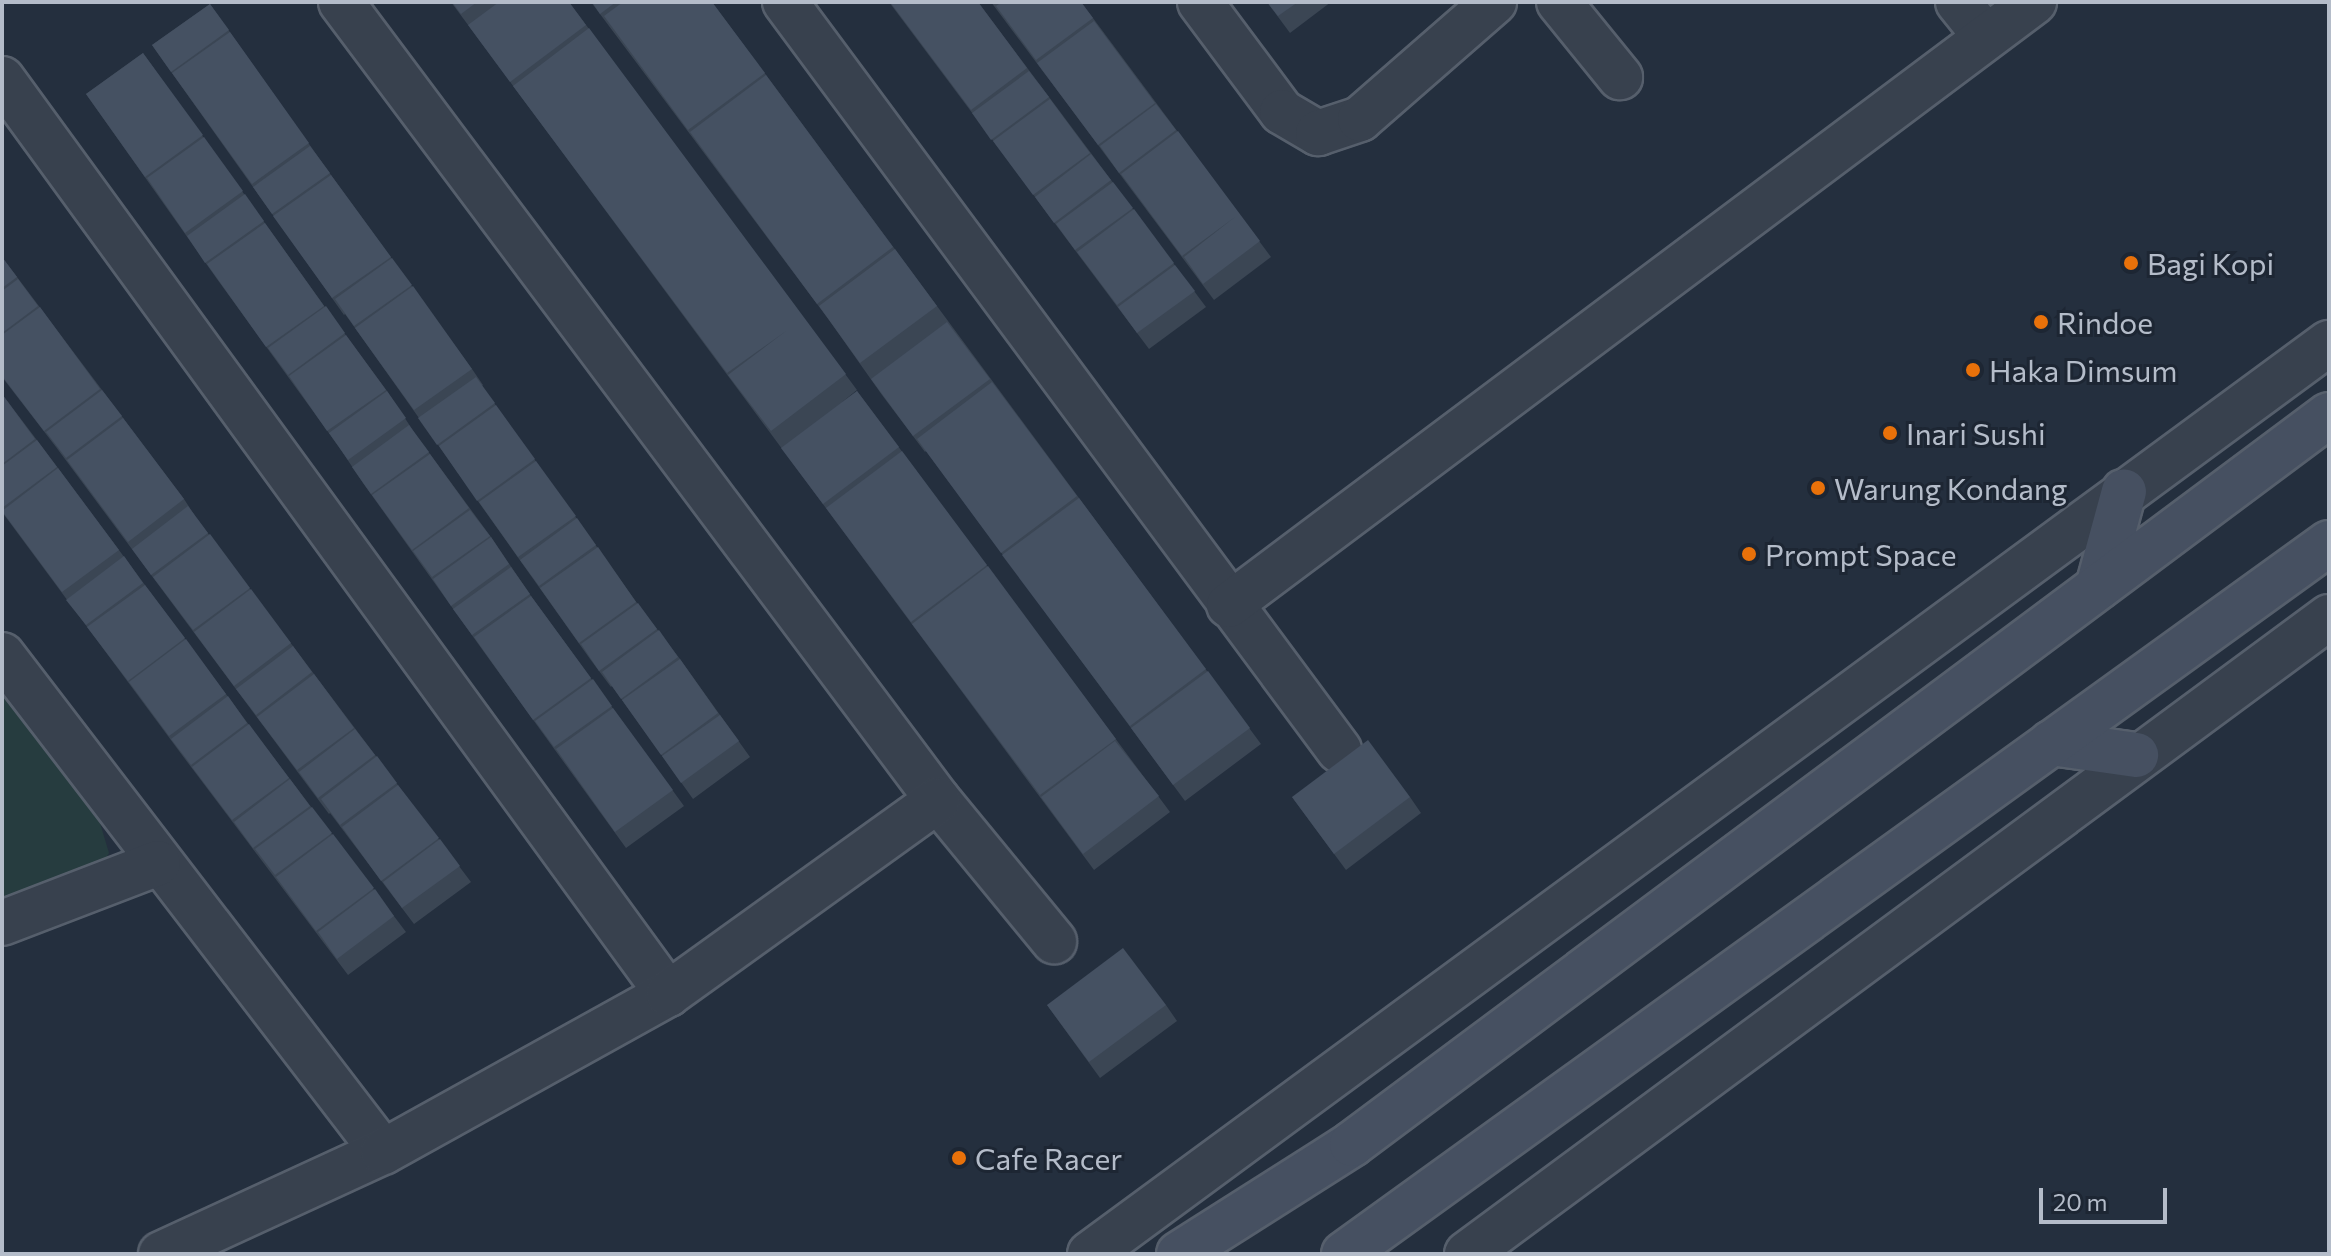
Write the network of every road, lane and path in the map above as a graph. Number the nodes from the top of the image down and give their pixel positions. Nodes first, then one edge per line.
1 (341, 2) edge
2 (785, 2) edge
3 (1200, 2) edge
4 (1494, 2) edge
5 (1559, 2) edge
6 (1958, 2) edge
7 (2034, 2) edge
8 (1986, 37) junction
9 (1620, 77) dead end
10 (2, 79) edge
11 (2329, 343) edge
12 (2329, 415) edge
13 (2124, 491) junction
14 (2329, 543) edge
15 (2098, 587) junction
16 (1229, 605) junction
17 (2329, 617) edge
18 (2, 655) edge
19 (2051, 743) junction
20 (1339, 750) dead end
21 (2136, 755) junction
22 (938, 800) junction
23 (158, 863) junction
24 (2, 923) edge
25 (1054, 941) dead end
26 (668, 994) junction
27 (383, 1152) junction
28 (161, 1254) edge
29 (1090, 1254) edge
30 (1179, 1254) edge
31 (1344, 1254) edge
32 (1467, 1254) edge

1 - 22 street
2 - 16 street
3 - 4 street
5 - 9 street
6 - 8 street
7 - 8 street
8 - 16 street
10 - 26 street
11 - 13 street
12 - 15 street
13 - 15 street
13 - 29 street
14 - 19 street
15 - 30 street
16 - 20 street
17 - 21 street
18 - 23 street
19 - 21 street
19 - 31 street
21 - 32 street
22 - 25 street
22 - 26 street
23 - 24 street
23 - 27 street
26 - 27 street
27 - 28 street

